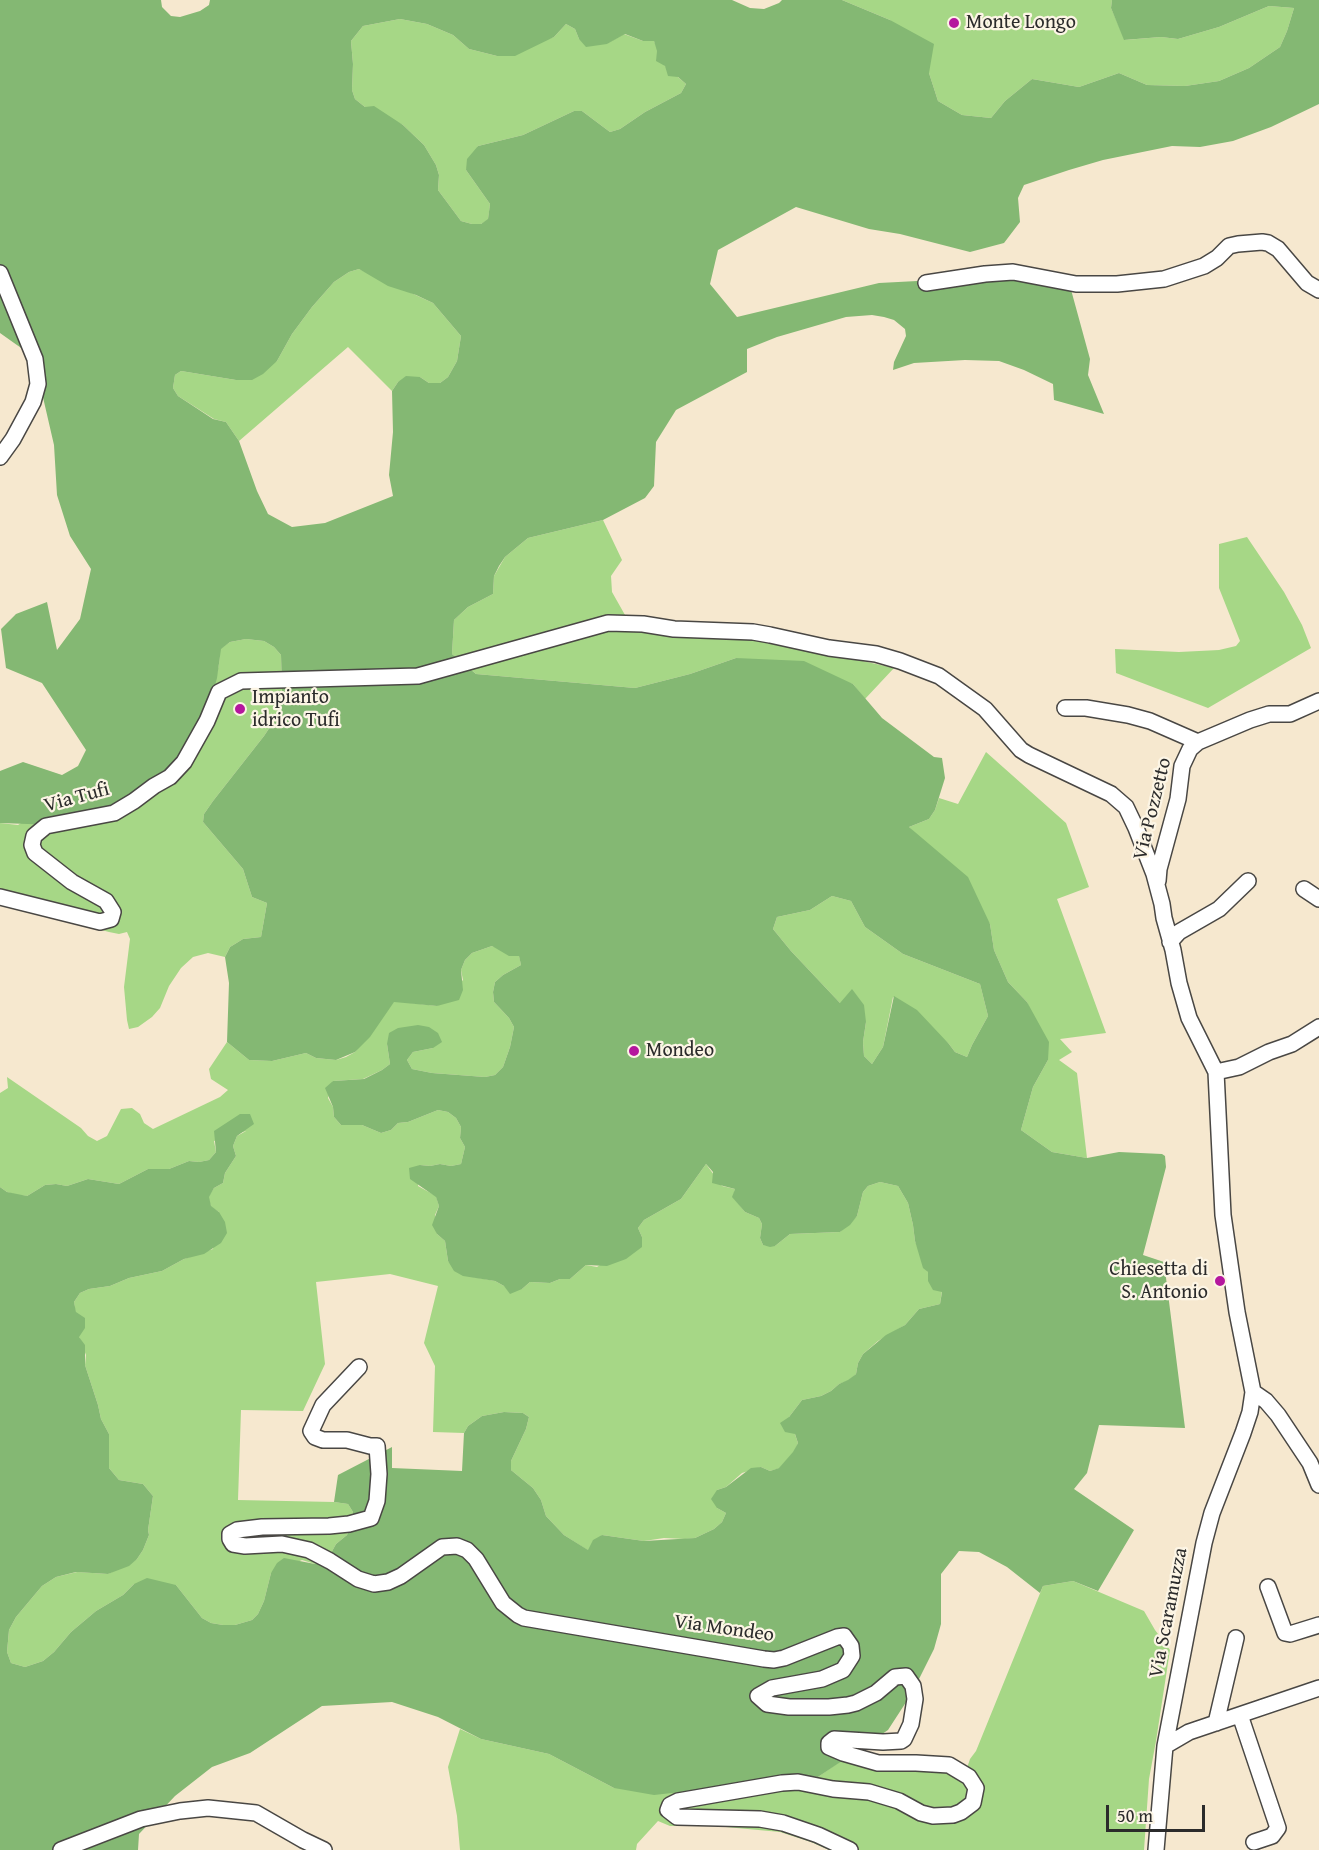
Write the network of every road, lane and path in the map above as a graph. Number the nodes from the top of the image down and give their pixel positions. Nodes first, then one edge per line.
1 (0, 273) edge
2 (926, 283) dead end
3 (1319, 290) edge
4 (0, 457) edge
5 (1319, 701) edge
6 (1065, 708) dead end
7 (1198, 742) junction
8 (1248, 881) dead end
9 (1304, 889) dead end
10 (1158, 890) junction
11 (0, 897) edge
12 (1319, 899) edge
13 (1170, 942) junction
14 (1319, 1027) edge
15 (1216, 1072) junction
16 (359, 1367) dead end
17 (1252, 1392) junction
18 (1319, 1485) edge
19 (1268, 1587) dead end
20 (1319, 1625) edge
21 (1236, 1638) dead end
22 (1319, 1688) edge
23 (1240, 1715) junction
24 (1216, 1723) junction
25 (1165, 1746) junction
26 (1254, 1842) dead end
27 (61, 1850) edge
28 (324, 1850) edge
29 (850, 1850) edge
30 (1156, 1850) edge

1 - 4 street
2 - 3 street
5 - 7 street, Via Pozzetto
6 - 7 street, Via Pozzetto
7 - 10 street, Via Pozzetto
8 - 13 street
9 - 12 street
10 - 11 street, Via Tufi
10 - 13 street
13 - 15 street
14 - 15 street
15 - 17 street
16 - 29 street, Via Mondeo
17 - 18 street
17 - 25 street, Via Scaramuzza
19 - 20 street
21 - 24 street
22 - 23 street
23 - 24 street
23 - 26 street
24 - 25 street
25 - 30 street, Via Scaramuzza
27 - 28 street

